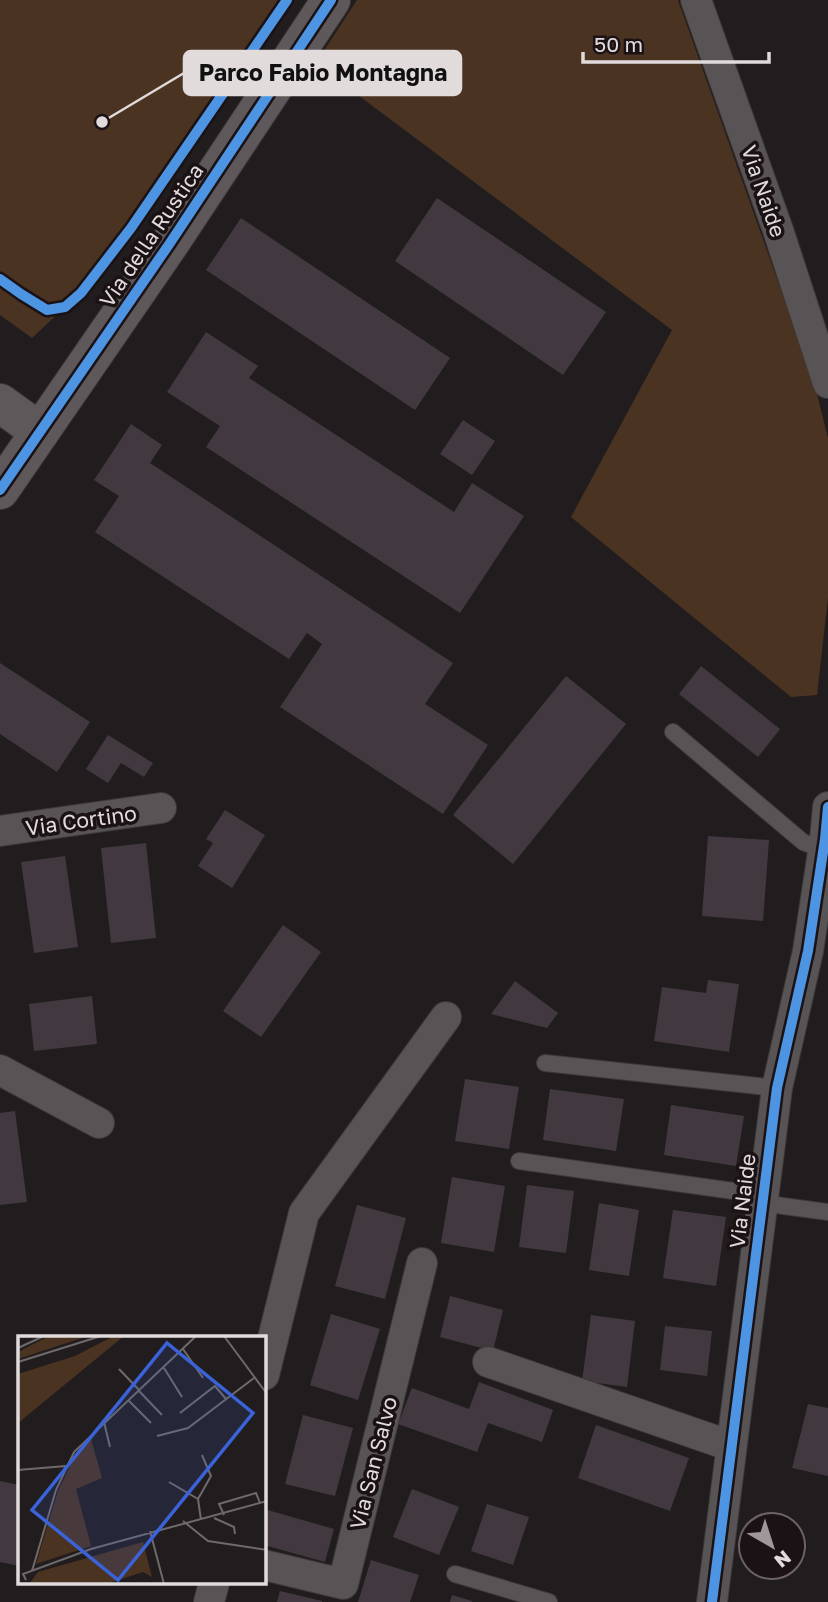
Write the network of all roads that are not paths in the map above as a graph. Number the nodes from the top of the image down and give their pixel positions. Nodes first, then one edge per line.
1 (331, 0) edge
2 (696, 0) edge
3 (828, 383) edge
4 (0, 403) edge
5 (40, 432) junction
6 (0, 490) edge
7 (673, 732) dead end
8 (828, 807) edge
9 (161, 808) dead end
10 (0, 831) edge
11 (823, 850) junction
12 (446, 1017) dead end
13 (545, 1063) dead end
14 (0, 1070) edge
15 (777, 1088) junction
16 (99, 1123) dead end
17 (519, 1160) dead end
18 (762, 1199) junction
19 (828, 1212) edge
20 (422, 1263) dead end
21 (488, 1362) dead end
22 (266, 1367) edge
23 (731, 1446) junction
24 (266, 1565) edge
25 (455, 1574) dead end
26 (214, 1584) edge
27 (209, 1602) edge
28 (549, 1602) edge
29 (712, 1602) edge

1 - 5 street, Via della Rustica
2 - 3 street, Via Naide
4 - 5 street
5 - 6 street, Via della Rustica
7 - 11 lane
8 - 11 street, Via Naide
9 - 10 street, Via Cortino
11 - 15 street, Via Naide
12 - 22 street
13 - 15 lane
14 - 16 street
15 - 18 street, Via Naide
17 - 18 lane
18 - 19 lane
18 - 23 street, Via Naide
20 - 24 street, Via San Salvo
21 - 23 street
23 - 29 street, Via Naide
25 - 28 lane
26 - 27 street

